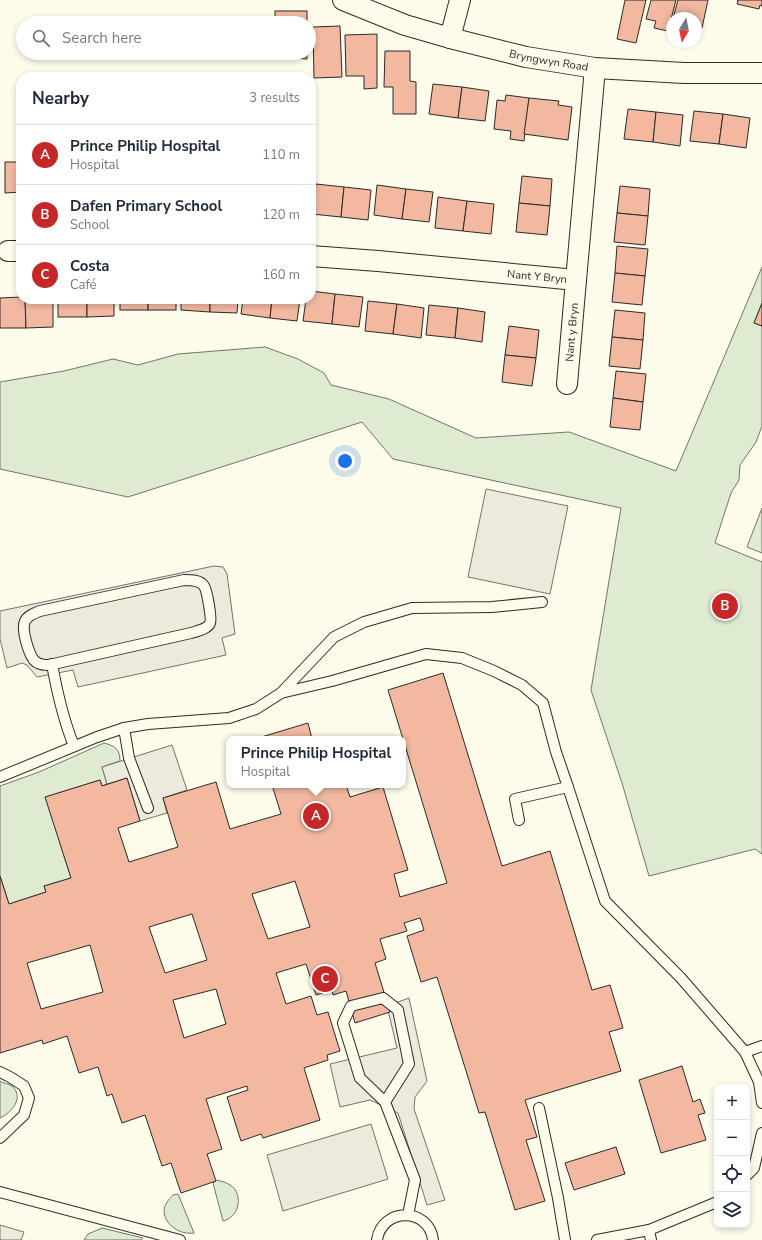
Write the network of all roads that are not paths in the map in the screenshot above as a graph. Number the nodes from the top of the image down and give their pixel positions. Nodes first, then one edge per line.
1 (343, 0) edge
2 (460, 0) edge
3 (450, 38) junction
4 (595, 68) junction
5 (762, 73) edge
6 (316, 256) edge
7 (576, 280) junction
8 (567, 384) dead end
9 (542, 602) dead end
10 (52, 664) junction
11 (281, 693) junction
12 (124, 728) junction
13 (74, 746) junction
14 (0, 777) edge
15 (568, 787) junction
16 (148, 808) dead end
17 (519, 820) dead end
18 (762, 1046) edge
19 (745, 1052) junction
20 (0, 1072) edge
21 (385, 1102) junction
22 (762, 1103) edge
23 (539, 1108) dead end
24 (762, 1133) edge
25 (0, 1138) edge
26 (750, 1172) edge
27 (0, 1192) edge
28 (714, 1203) edge
29 (408, 1215) junction
30 (650, 1235) edge
31 (180, 1240) edge
32 (377, 1240) edge
33 (433, 1240) edge
34 (565, 1240) edge
35 (597, 1240) edge

1 - 3 street, Bryngwyn Road
2 - 3 street
3 - 4 street, Bryngwyn Road
4 - 5 street, Bryngwyn Road
4 - 7 street, Nant Y Bryn
6 - 7 street, Nant Y Bryn
7 - 8 street, Nant y Bryn
9 - 11 lane
10 - 10 lane
10 - 13 lane
11 - 12 lane
11 - 15 lane
12 - 13 lane
12 - 16 lane
13 - 14 lane
15 - 17 lane
15 - 19 lane
18 - 19 lane
19 - 22 lane
20 - 25 lane
21 - 21 lane
21 - 29 lane
23 - 34 lane
24 - 26 lane
27 - 31 lane
28 - 30 lane
29 - 32 lane
29 - 33 lane
30 - 35 lane

